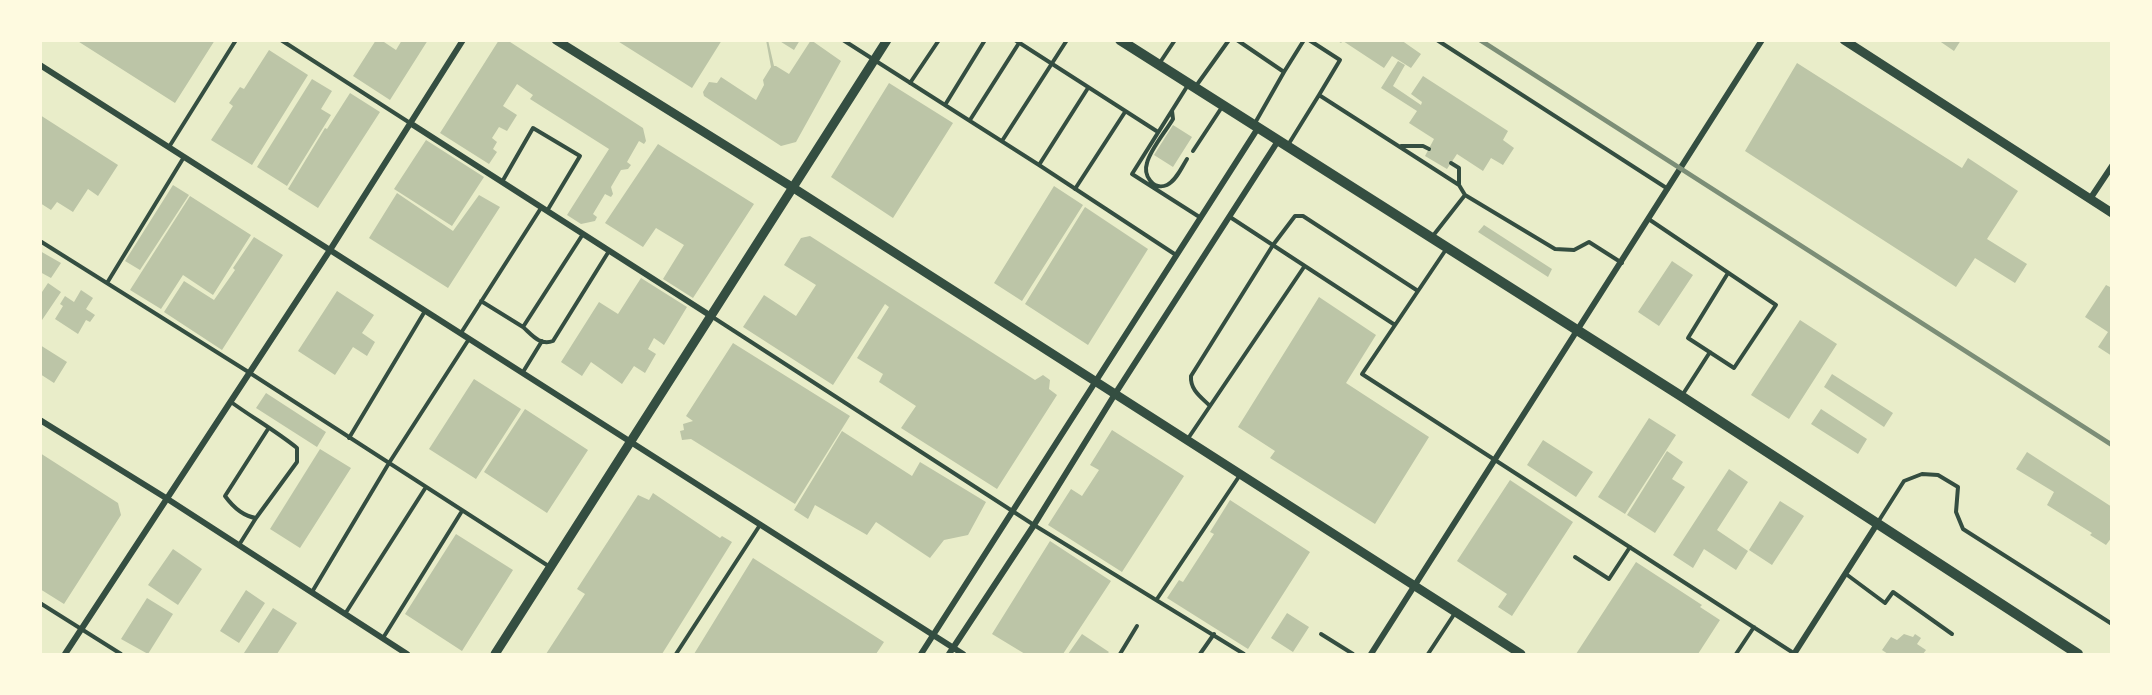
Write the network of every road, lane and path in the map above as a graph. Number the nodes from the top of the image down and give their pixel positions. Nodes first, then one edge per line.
1 (236, 40) edge
2 (280, 40) edge
3 (463, 40) edge
4 (556, 40) edge
5 (843, 40) edge
6 (887, 40) edge
7 (939, 40) edge
8 (985, 40) edge
9 (1067, 40) edge
10 (1120, 40) edge
11 (1175, 40) edge
12 (1229, 40) edge
13 (1237, 40) edge
14 (1307, 40) edge
15 (1437, 40) edge
16 (1762, 40) edge
17 (1844, 40) edge
18 (1017, 42) edge
19 (874, 60) junction
20 (40, 65) edge
21 (1052, 65) junction
22 (1159, 65) junction
23 (1284, 72) junction
24 (910, 83) junction
25 (1192, 86) junction
26 (1088, 88) junction
27 (1319, 95) junction
28 (945, 105) junction
29 (1222, 106) junction
30 (1172, 110) junction
31 (1125, 112) junction
32 (969, 120) junction
33 (410, 123) junction
34 (1255, 127) junction
35 (1158, 132) junction
36 (1002, 141) junction
37 (1283, 144) junction
38 (1400, 146) junction
39 (169, 147) junction
40 (1429, 149) dead end
41 (1192, 151) dead end
42 (184, 157) junction
43 (1187, 159) dead end
44 (1451, 163) dead end
45 (1039, 165) junction
46 (2112, 166) edge
47 (502, 182) junction
48 (1459, 185) junction
49 (792, 187) junction
50 (1075, 189) junction
51 (1669, 190) junction
52 (1465, 195) junction
53 (2090, 199) junction
54 (544, 209) junction
55 (2112, 213) edge
56 (1230, 216) junction
57 (1201, 218) junction
58 (1650, 220) junction
59 (582, 234) junction
60 (1432, 238) junction
61 (40, 241) edge
62 (1273, 245) junction
63 (1448, 248) junction
64 (330, 250) junction
65 (609, 251) junction
66 (1176, 255) junction
67 (1622, 263) junction
68 (1304, 267) junction
69 (1728, 273) junction
70 (107, 283) junction
71 (1418, 291) junction
72 (481, 301) junction
73 (425, 311) junction
74 (711, 316) junction
75 (1395, 325) junction
76 (523, 327) junction
77 (1577, 330) junction
78 (460, 333) junction
79 (469, 339) junction
80 (542, 341) junction
81 (1710, 352) junction
82 (250, 373) junction
83 (522, 373) junction
84 (1095, 382) junction
85 (1115, 394) junction
86 (1681, 396) junction
87 (231, 402) junction
88 (1210, 406) junction
89 (40, 420) edge
90 (268, 429) junction
91 (349, 438) junction
92 (1187, 440) junction
93 (630, 442) junction
94 (1495, 460) junction
95 (389, 463) junction
96 (1240, 475) junction
97 (426, 487) junction
98 (166, 498) junction
99 (1012, 510) junction
100 (462, 511) junction
101 (256, 518) junction
102 (1877, 524) junction
103 (760, 525) junction
104 (1034, 525) junction
105 (239, 545) junction
106 (1630, 547) junction
107 (1575, 557) dead end
108 (550, 568) junction
109 (1845, 574) junction
110 (1414, 586) junction
111 (312, 592) junction
112 (1156, 599) junction
113 (43, 604) edge
114 (40, 612) edge
115 (1455, 612) junction
116 (345, 614) junction
117 (2112, 624) edge
118 (1137, 626) dead end
119 (1754, 627) junction
120 (81, 629) junction
121 (1214, 634) junction
122 (1321, 634) dead end
123 (1952, 634) dead end
124 (933, 635) junction
125 (382, 638) junction
126 (953, 648) junction
127 (65, 654) edge
128 (121, 654) edge
129 (407, 654) edge
130 (495, 654) edge
131 (676, 654) edge
132 (921, 654) edge
133 (949, 654) edge
134 (963, 654) edge
135 (1120, 654) edge
136 (1200, 654) edge
137 (1245, 654) edge
138 (1353, 654) edge
139 (1371, 654) edge
140 (1428, 654) edge
141 (1521, 654) edge
142 (1736, 654) edge
143 (1795, 654) edge
144 (2079, 654) edge

1 - 39 lane
2 - 33 lane
3 - 33 street
4 - 49 street
5 - 19 lane
6 - 19 street
7 - 24 lane
8 - 28 lane
9 - 21 lane
10 - 22 main road
11 - 22 lane
12 - 25 lane
13 - 23 lane
14 - 23 lane
14 - 27 lane
15 - 51 lane
16 - 51 street
17 - 53 street
18 - 21 lane
18 - 32 lane
19 - 24 lane
19 - 49 street
20 - 39 street
21 - 26 lane
21 - 36 lane
22 - 25 main road
23 - 34 lane
24 - 28 lane
25 - 29 main road
25 - 30 lane
26 - 31 lane
26 - 45 lane
27 - 37 lane
27 - 38 lane
28 - 32 lane
29 - 34 main road
29 - 41 lane
30 - 35 lane
30 - 43 lane
31 - 35 lane
31 - 50 lane
32 - 36 lane
33 - 47 street
33 - 64 street
34 - 37 main road
34 - 57 street
35 - 57 lane
36 - 45 lane
37 - 56 street
37 - 60 main road
38 - 40 lane
38 - 48 lane
39 - 42 street
42 - 64 street
42 - 70 lane
44 - 48 lane
45 - 50 lane
46 - 53 street
47 - 54 street
47 - 54 lane
48 - 52 lane
49 - 74 street
49 - 84 street
50 - 66 lane
51 - 58 street
52 - 60 lane
52 - 67 lane
53 - 55 street
54 - 59 street
54 - 72 lane
56 - 62 lane
56 - 85 street
57 - 66 street
58 - 67 street
58 - 69 lane
59 - 65 street
59 - 76 lane
60 - 63 main road
61 - 70 lane
62 - 68 lane
62 - 71 lane
62 - 88 lane
63 - 71 lane
63 - 77 main road
64 - 73 street
64 - 82 street
65 - 74 street
65 - 80 lane
66 - 84 street
67 - 77 street
68 - 75 lane
68 - 88 lane
69 - 81 lane
69 - 81 lane
70 - 82 lane
71 - 75 lane
72 - 76 lane
72 - 78 lane
73 - 78 street
73 - 91 lane
74 - 93 street
74 - 99 lane
75 - 94 lane
76 - 80 lane
77 - 86 main road
77 - 94 street
78 - 79 street
79 - 83 street
79 - 95 lane
80 - 83 lane
81 - 86 lane
82 - 87 street
82 - 91 lane
83 - 93 street
84 - 85 street
84 - 99 street
85 - 92 street
85 - 104 street
86 - 102 main road
87 - 90 lane
87 - 98 street
88 - 92 lane
89 - 98 street
90 - 101 lane
90 - 101 lane
91 - 95 lane
92 - 96 street
93 - 103 street
93 - 108 street
94 - 106 lane
94 - 110 street
95 - 97 lane
95 - 111 lane
96 - 110 street
96 - 112 lane
97 - 100 lane
97 - 116 lane
98 - 105 street
98 - 120 street
99 - 104 lane
99 - 124 street
100 - 108 lane
100 - 125 lane
101 - 105 lane
102 - 109 street
102 - 117 lane
102 - 144 main road
103 - 124 street
103 - 131 lane
104 - 112 lane
104 - 126 street
105 - 111 street
106 - 107 lane
106 - 119 lane
108 - 130 street
109 - 123 lane
109 - 143 street
110 - 115 street
110 - 139 street
111 - 116 street
112 - 121 lane
113 - 114 lane
113 - 120 lane
115 - 140 lane
115 - 141 street
116 - 125 street
118 - 135 lane
119 - 142 lane
119 - 143 lane
120 - 127 street
120 - 128 lane
121 - 136 lane
121 - 137 lane
122 - 138 lane
124 - 126 street
124 - 132 street
125 - 129 street
126 - 133 street
126 - 134 street

